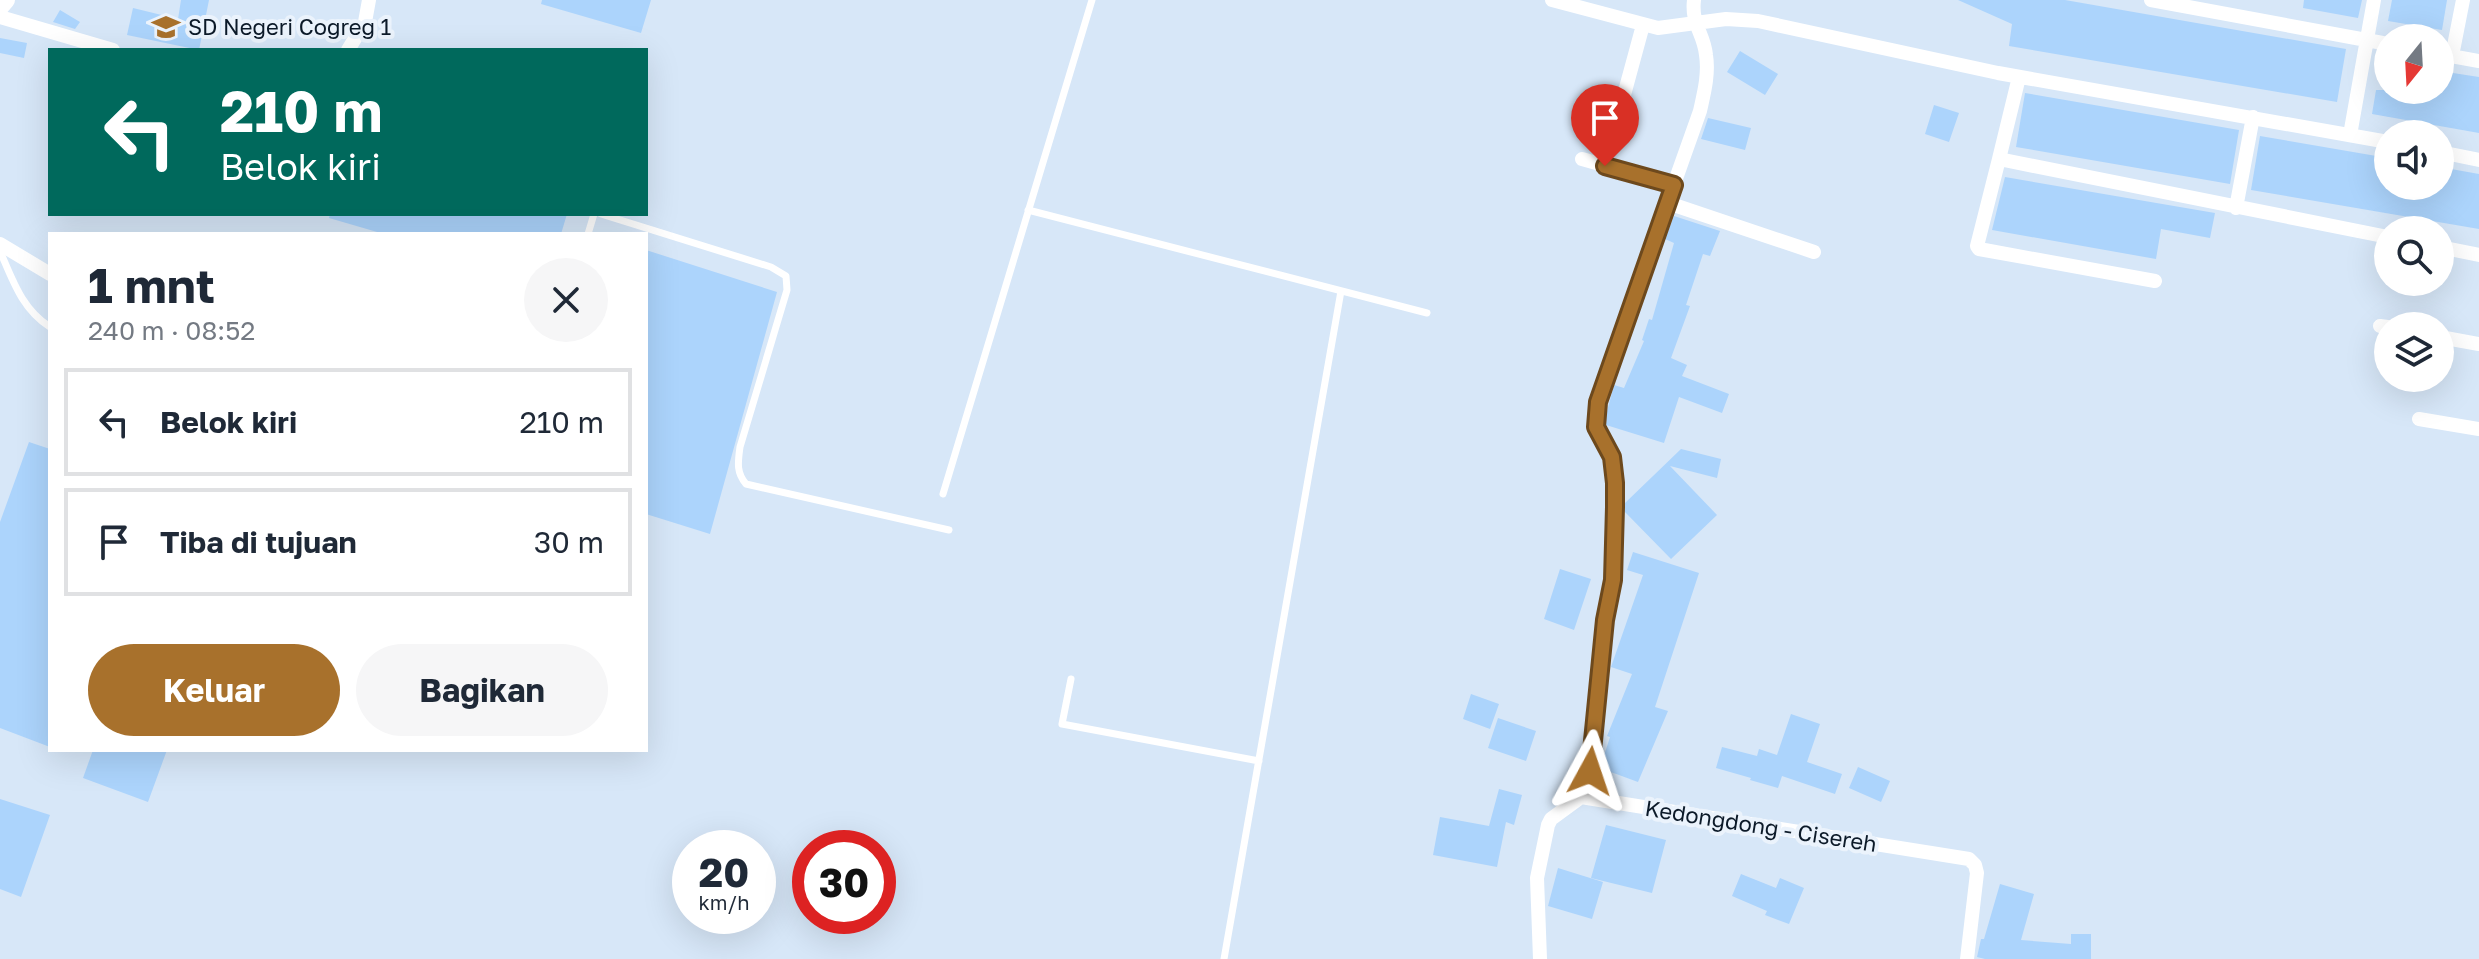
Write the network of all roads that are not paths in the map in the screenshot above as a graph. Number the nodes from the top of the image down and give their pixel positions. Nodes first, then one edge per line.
1 (6, 0) edge
2 (369, 0) edge
3 (1092, 0) edge
4 (1552, 0) edge
5 (1694, 0) edge
6 (2151, 0) edge
7 (2374, 0) edge
8 (2463, 0) edge
9 (0, 7) edge
10 (0, 17) edge
11 (1694, 23) junction
12 (1643, 25) junction
13 (2454, 29) edge
14 (2367, 41) junction
15 (2374, 42) edge
16 (106, 48) edge
17 (349, 48) edge
18 (2454, 56) edge
19 (2479, 61) edge
20 (2019, 77) junction
21 (1621, 106) dead end
22 (2253, 117) junction
23 (2350, 135) junction
24 (2374, 139) edge
25 (2454, 155) edge
26 (1582, 159) dead end
27 (1999, 159) junction
28 (2479, 160) edge
29 (1674, 185) junction
30 (1668, 203) junction
31 (2236, 208) junction
32 (1028, 210) junction
33 (607, 216) edge
34 (2374, 234) edge
35 (0, 244) edge
36 (2454, 250) edge
37 (0, 251) edge
38 (1814, 252) dead end
39 (2479, 255) edge
40 (48, 273) edge
41 (2155, 281) dead end
42 (1341, 291) junction
43 (1427, 313) dead end
44 (48, 326) edge
45 (2454, 340) edge
46 (2479, 344) edge
47 (2419, 419) dead end
48 (2479, 429) edge
49 (943, 494) dead end
50 (949, 530) dead end
51 (1071, 679) dead end
52 (1259, 761) junction
53 (1581, 797) junction
54 (1224, 959) edge
55 (1540, 959) edge
56 (1967, 959) edge

1 - 9 street
2 - 17 street
3 - 32 lane
4 - 12 street
5 - 11 street
6 - 14 street
7 - 14 street
8 - 13 street
10 - 16 street
11 - 12 street
11 - 20 street
11 - 29 street
12 - 21 street
14 - 15 street
14 - 23 street
18 - 19 street
20 - 22 street
20 - 27 street
22 - 23 street
22 - 31 street
23 - 24 street
25 - 28 street
26 - 29 street
27 - 31 street
27 - 41 street
29 - 30 street
30 - 38 street
30 - 53 street
31 - 34 street
32 - 42 lane
32 - 49 lane
33 - 50 lane
35 - 40 street
36 - 39 street
37 - 44 lane
42 - 43 lane
42 - 52 lane
45 - 46 street
47 - 48 street
51 - 52 lane
52 - 54 lane
53 - 55 street
53 - 56 street, Kedongdong - Cisereh

